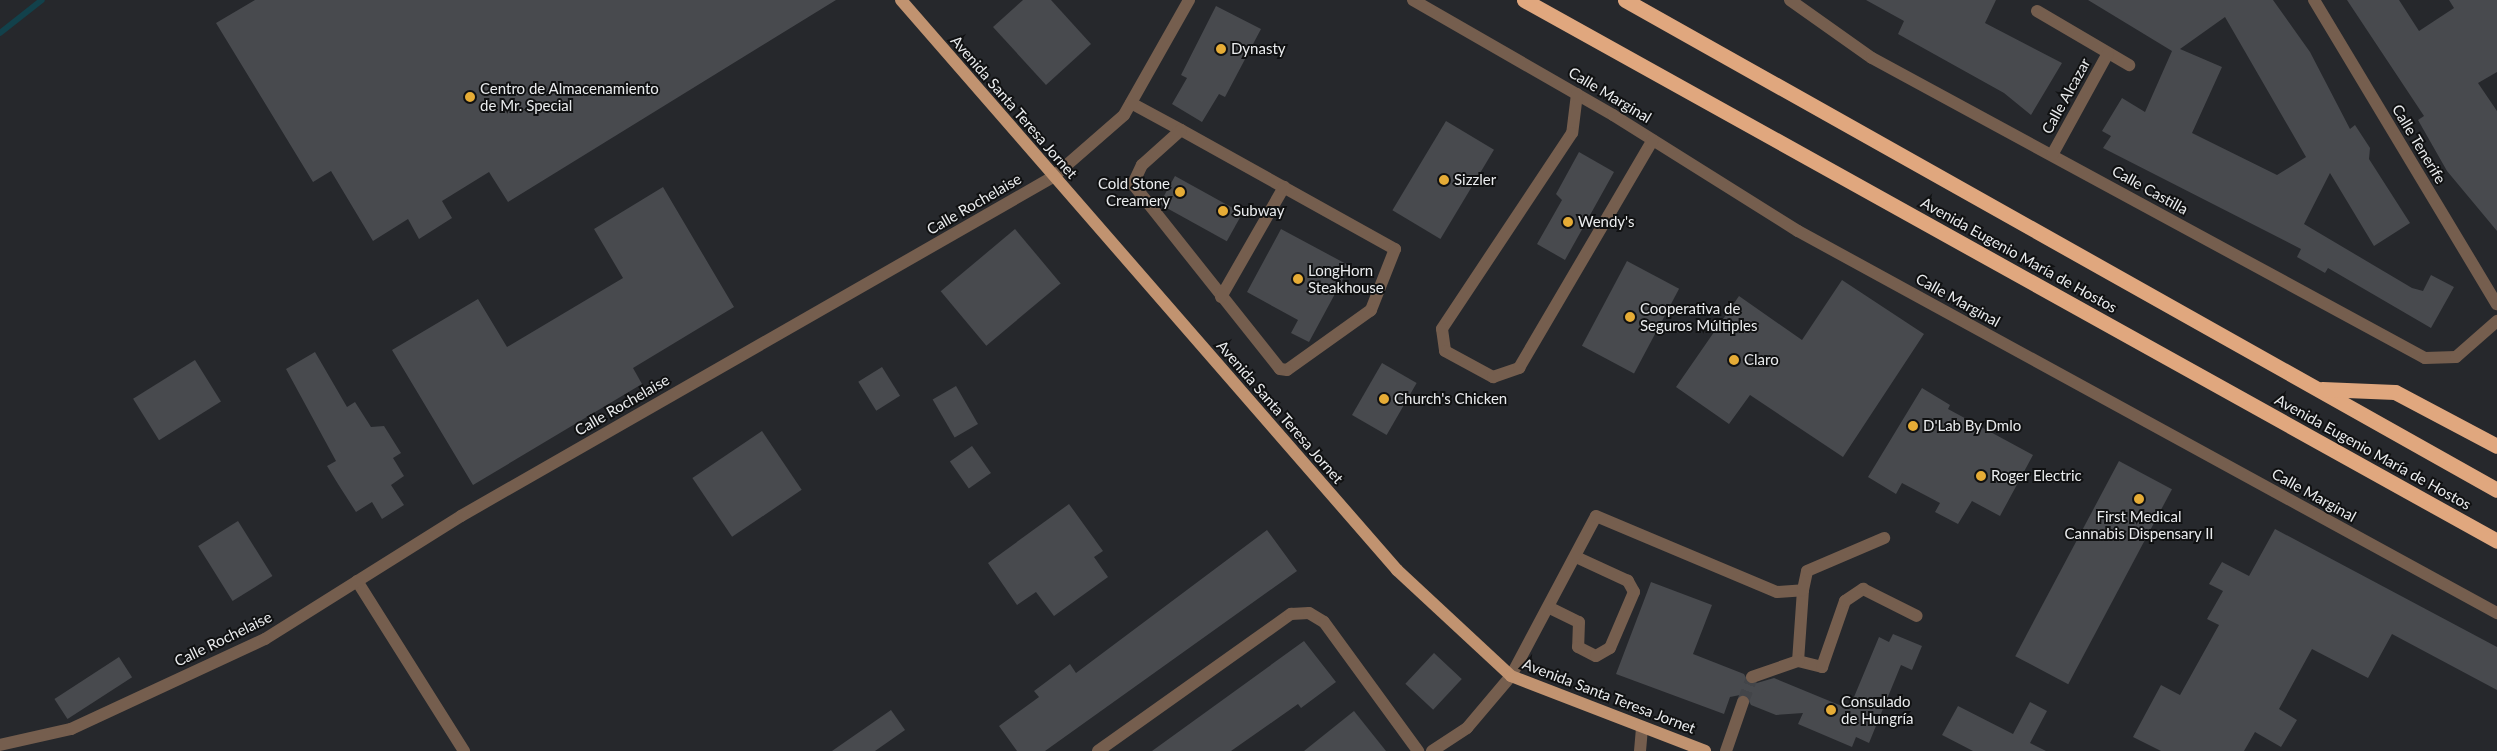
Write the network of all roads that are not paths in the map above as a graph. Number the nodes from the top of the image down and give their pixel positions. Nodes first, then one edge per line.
1 (901, 0) edge
2 (1189, 0) edge
3 (1413, 0) edge
4 (1524, 0) edge
5 (1625, 0) edge
6 (1790, 0) edge
7 (2314, 0) edge
8 (2037, 11) dead end
9 (2108, 53) junction
10 (2129, 65) dead end
11 (1577, 94) junction
12 (1131, 103) junction
13 (1181, 130) junction
14 (1653, 140) junction
15 (2052, 155) junction
16 (1052, 177) junction
17 (1284, 187) junction
18 (1221, 298) junction
19 (2497, 304) edge
20 (2497, 321) edge
21 (2317, 389) junction
22 (2497, 446) edge
23 (2497, 490) edge
24 (1884, 538) dead end
25 (2497, 541) edge
26 (1576, 556) junction
27 (357, 581) junction
28 (1803, 590) junction
29 (1550, 608) junction
30 (2497, 614) edge
31 (1917, 616) dead end
32 (1798, 661) junction
33 (1511, 676) junction
34 (1752, 677) dead end
35 (1743, 702) tunnel mouth
36 (1642, 727) junction
37 (0, 745) edge
38 (464, 751) edge
39 (1098, 751) edge
40 (1418, 751) edge
41 (1432, 751) edge
42 (1640, 751) edge
43 (1705, 751) edge
44 (1726, 751) edge

1 - 16 main road, Avenida Santa Teresa Jornet
2 - 12 street, Calle Rochelaise
3 - 11 street, Calle Marginal
4 - 25 highway, Avenida Eugenio María de Hostos
5 - 21 highway, Avenida Eugenio María de Hostos
6 - 15 street, Calle Castilla
7 - 19 street, Calle Tenerife
8 - 9 street, Calle Alcazar
9 - 10 street, Calle Alcazar
9 - 15 street, Calle Alcazar
11 - 14 street, Calle Marginal
11 - 14 street
12 - 13 street
12 - 16 street, Calle Rochelaise
13 - 17 street
13 - 18 street
14 - 30 street, Calle Marginal
15 - 20 street, Calle Castilla
16 - 27 street, Calle Rochelaise
16 - 33 main road, Avenida Santa Teresa Jornet
17 - 18 street
17 - 18 street
21 - 22 highway
21 - 23 highway, Avenida Eugenio María de Hostos
24 - 28 street
26 - 28 street
26 - 29 street
26 - 29 street
27 - 37 street, Calle Rochelaise
27 - 38 street
28 - 32 street
29 - 33 street
31 - 32 street
32 - 34 street
33 - 36 main road, Avenida Santa Teresa Jornet
33 - 41 street
35 - 44 street
36 - 42 street
36 - 43 main road, Avenida Santa Teresa Jornet
39 - 40 street

